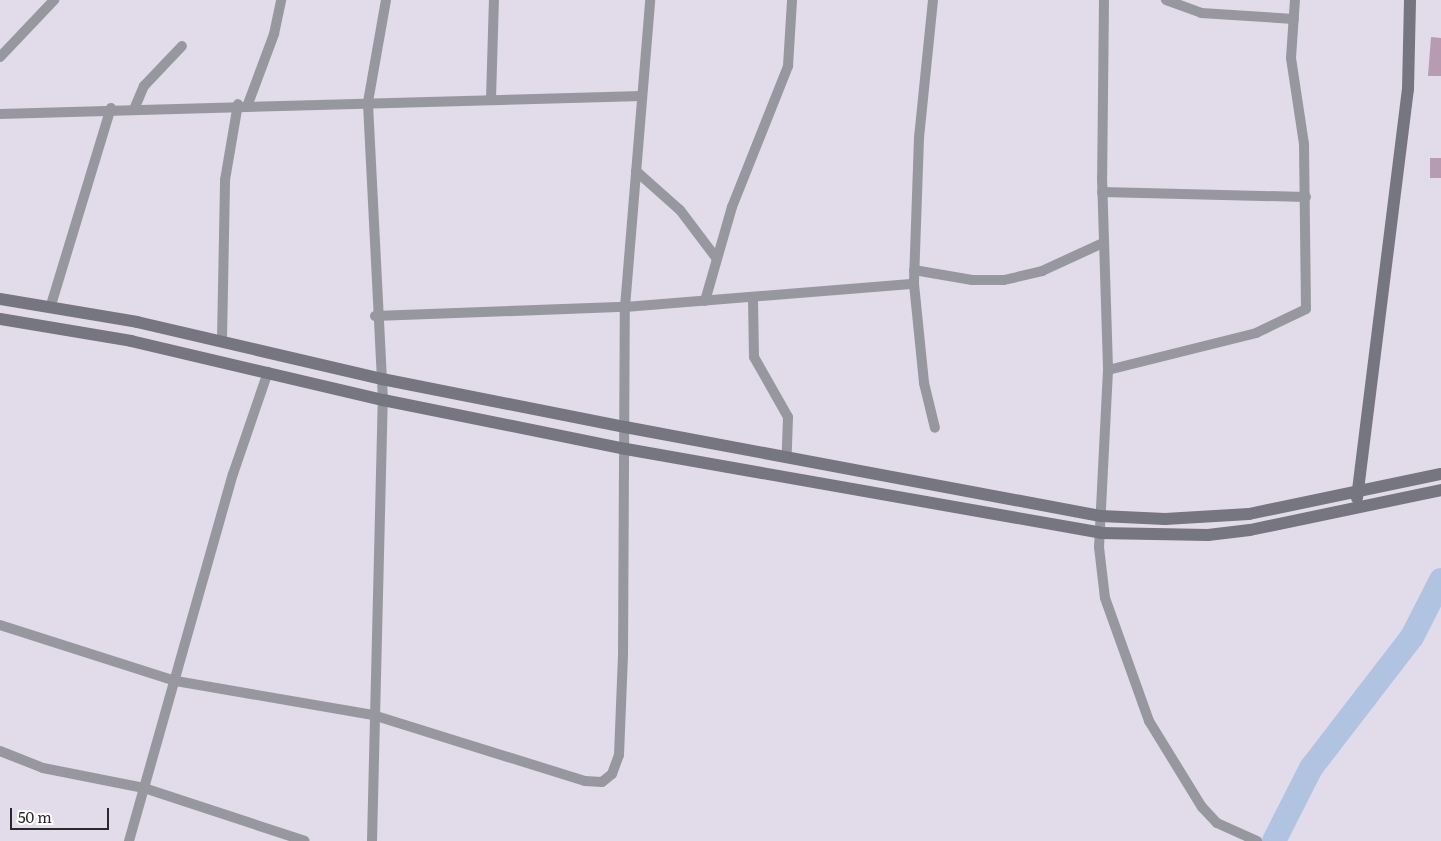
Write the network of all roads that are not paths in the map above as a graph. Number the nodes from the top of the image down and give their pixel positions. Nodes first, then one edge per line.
1 (54, 0) edge
2 (281, 0) edge
3 (386, 0) edge
4 (494, 0) edge
5 (650, 0) edge
6 (792, 0) edge
7 (933, 0) edge
8 (1104, 0) edge
9 (1166, 0) edge
10 (1295, 0) edge
11 (1410, 0) edge
12 (1294, 19) junction
13 (182, 46) dead end
14 (0, 57) edge
15 (642, 96) junction
16 (491, 99) junction
17 (368, 102) junction
18 (243, 104) junction
19 (135, 107) junction
20 (111, 108) junction
21 (0, 114) edge
22 (636, 171) junction
23 (1102, 192) junction
24 (1306, 197) junction
25 (1103, 243) junction
26 (717, 259) junction
27 (914, 270) junction
28 (914, 284) junction
29 (753, 298) junction
30 (0, 299) edge
31 (705, 301) junction
32 (51, 305) junction
33 (625, 307) junction
34 (376, 316) junction
35 (0, 319) edge
36 (222, 340) junction
37 (1108, 370) junction
38 (268, 372) junction
39 (382, 379) junction
40 (383, 400) junction
41 (625, 427) junction
42 (935, 428) dead end
43 (626, 449) junction
44 (787, 454) junction
45 (1441, 474) edge
46 (1441, 490) edge
47 (1358, 492) junction
48 (1356, 508) junction
49 (1101, 516) junction
50 (1100, 532) junction
51 (0, 625) edge
52 (176, 680) junction
53 (373, 715) junction
54 (0, 751) edge
55 (144, 788) junction
56 (128, 841) edge
57 (305, 841) edge
58 (372, 841) edge
59 (1257, 841) edge

1 - 14 street
2 - 18 street
3 - 17 street
4 - 16 street
5 - 15 street
6 - 26 street
7 - 27 street
8 - 23 street
9 - 12 street
10 - 12 street
11 - 47 main road
12 - 24 street
13 - 19 street
15 - 16 street
15 - 22 street
16 - 17 street
17 - 18 street
17 - 34 street
18 - 19 street
18 - 36 street
19 - 20 street
20 - 21 street
20 - 32 street
22 - 26 street
22 - 33 street
23 - 24 street
23 - 25 street
24 - 37 street
25 - 27 street
25 - 37 street
26 - 31 street
27 - 28 street
28 - 29 street
28 - 42 street
29 - 31 street
29 - 44 street
30 - 32 main road
31 - 33 street
32 - 36 main road
33 - 34 street
33 - 41 street
34 - 39 street
35 - 38 main road
36 - 39 main road
37 - 49 street
38 - 40 main road
38 - 52 street
39 - 40 street
39 - 41 main road
40 - 43 main road
40 - 53 street
41 - 43 street
41 - 44 main road
43 - 50 main road
43 - 53 street
44 - 49 main road
45 - 47 main road
46 - 48 main road
47 - 48 main road
47 - 49 main road
48 - 50 main road
49 - 50 street
50 - 59 street
51 - 52 street
52 - 53 street
52 - 55 street
53 - 58 street
54 - 55 street
55 - 56 street
55 - 57 street

